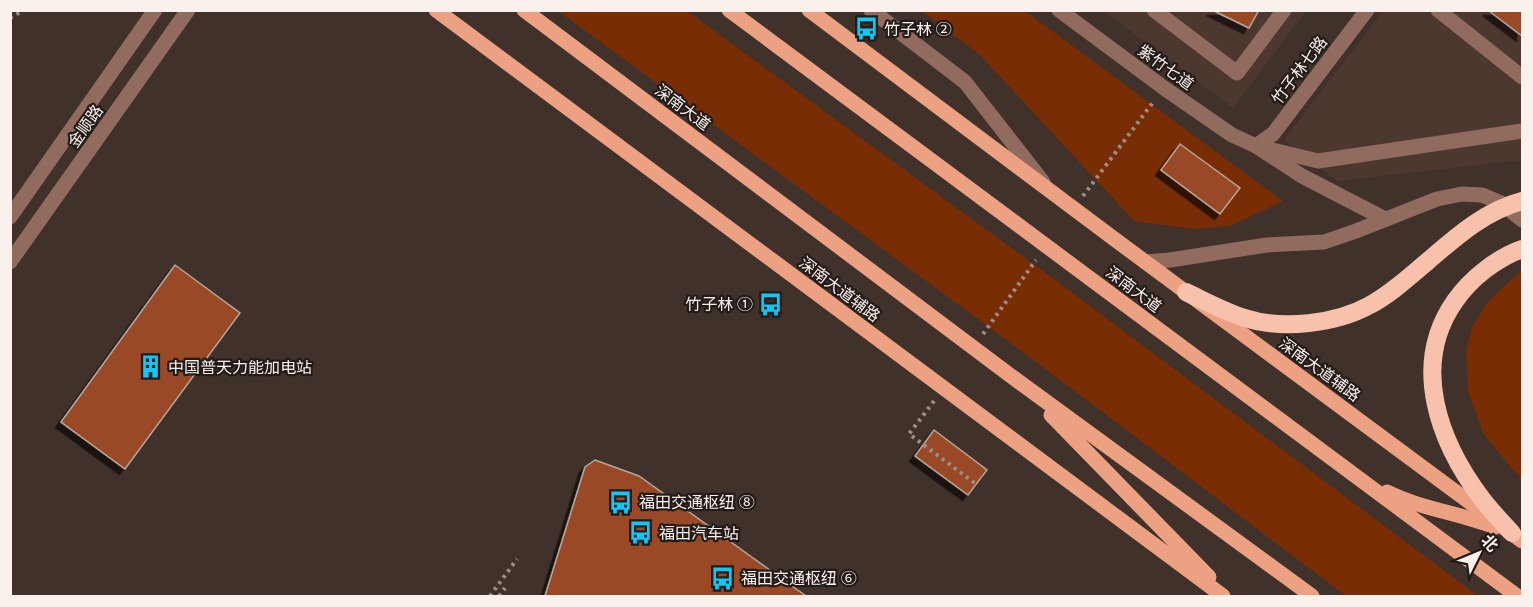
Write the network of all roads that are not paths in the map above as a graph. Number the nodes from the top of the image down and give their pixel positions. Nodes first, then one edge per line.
1 (155, 10) edge
2 (188, 10) edge
3 (436, 10) edge
4 (524, 10) edge
5 (729, 10) edge
6 (809, 10) edge
7 (871, 10) edge
8 (1059, 10) edge
9 (1154, 10) edge
10 (1284, 10) edge
11 (1367, 10) edge
12 (1438, 10) edge
13 (1522, 77) edge
14 (1522, 131) edge
15 (67, 136) junction
16 (1256, 146) junction
17 (89, 151) junction
18 (1050, 192) junction
19 (1522, 201) edge
20 (10, 217) edge
21 (1385, 219) junction
22 (1522, 220) edge
23 (1522, 249) edge
24 (10, 262) edge
25 (1145, 262) junction
26 (1186, 292) junction
27 (1011, 376) junction
28 (1362, 480) junction
29 (1517, 537) edge
30 (1222, 597) edge
31 (1229, 597) edge
32 (1312, 597) edge
33 (1517, 597) edge

1 - 15 street, 金顺路
2 - 17 street, 金顺路
3 - 30 main road, 深南大道辅路
4 - 27 main road, 深南大道
5 - 28 main road, 深南大道
6 - 18 main road, 深南大道辅路
7 - 18 street
8 - 16 street, 紫竹七道
9 - 10 street
11 - 16 street, 竹子林七路
12 - 13 street
14 - 16 street
15 - 17 street
15 - 20 street, 金顺路
16 - 21 street
17 - 24 street, 金顺路
18 - 25 main road, 深南大道辅路
19 - 26 highway, bridge
21 - 22 street
21 - 25 street
23 - 29 highway
25 - 26 main road, 深南大道辅路
26 - 29 main road, 深南大道辅路
27 - 31 main road
27 - 32 main road, 深南大道
28 - 29 main road
28 - 33 main road, 深南大道

